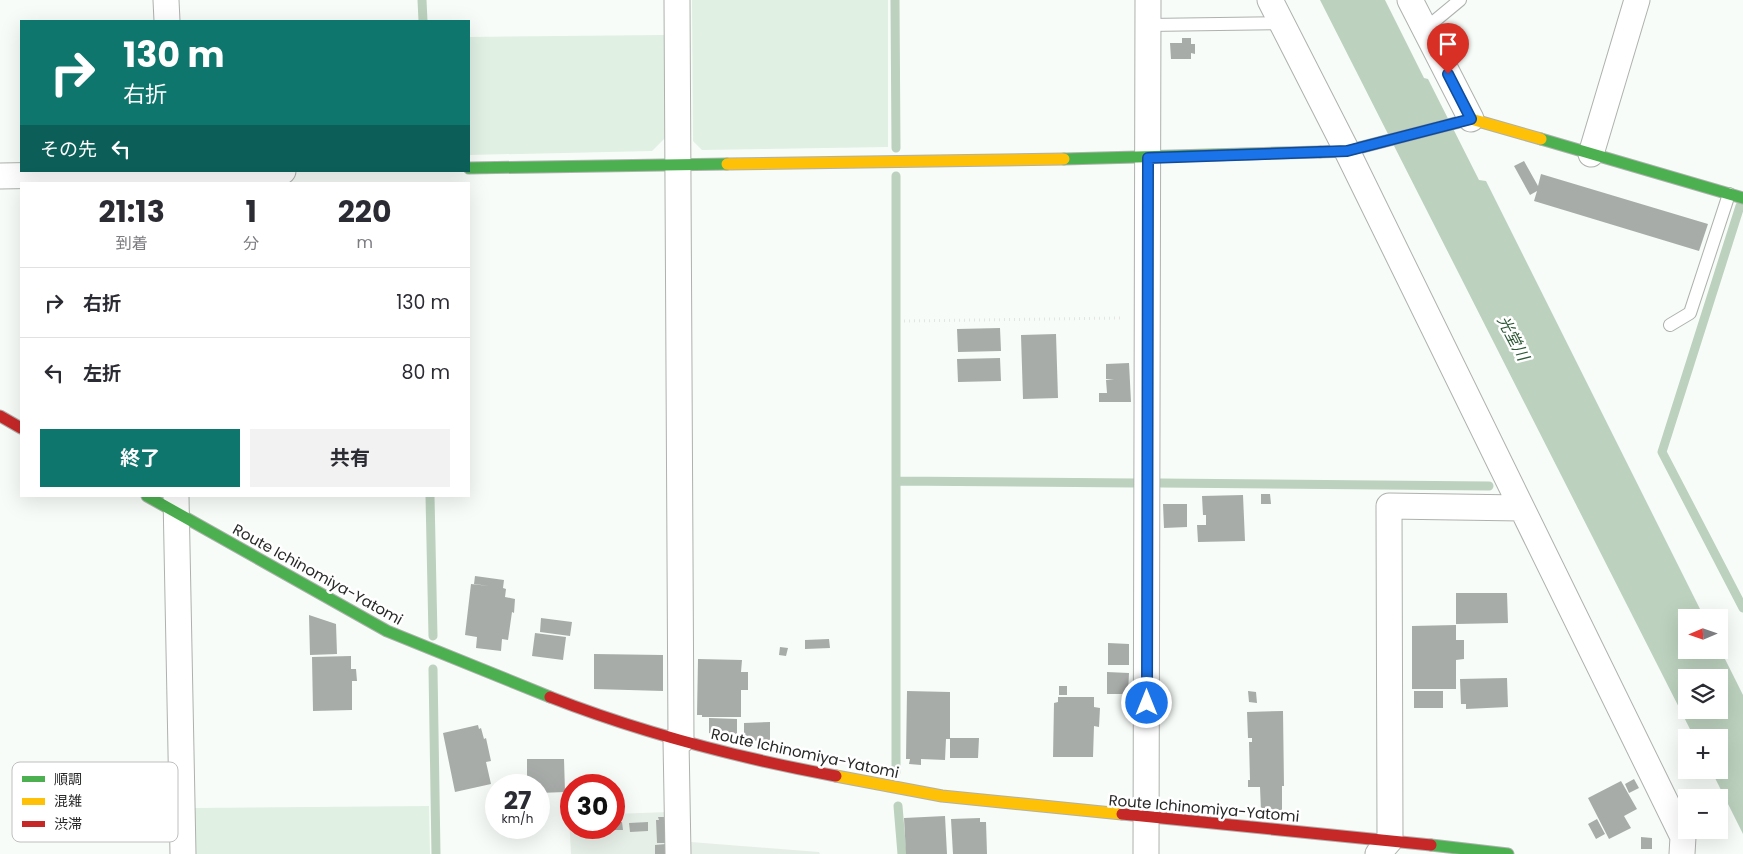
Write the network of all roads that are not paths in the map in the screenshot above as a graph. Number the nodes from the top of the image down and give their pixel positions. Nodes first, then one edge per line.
1 (166, 0) edge
2 (677, 0) edge
3 (1148, 0) edge
4 (1270, 0) edge
5 (1410, 0) edge
6 (1460, 0) edge
7 (1637, 0) edge
8 (167, 20) edge
9 (1281, 23) junction
10 (1148, 25) junction
11 (1425, 29) junction
12 (1469, 120) junction
13 (1358, 148) junction
14 (1591, 154) junction
15 (1148, 158) junction
16 (678, 164) junction
17 (470, 168) edge
18 (260, 172) edge
19 (0, 176) edge
20 (170, 176) edge
21 (1729, 194) junction
22 (1743, 198) edge
23 (1670, 326) dead end
24 (0, 416) edge
25 (20, 427) edge
26 (151, 497) edge
27 (176, 504) edge
28 (1521, 508) junction
29 (679, 740) junction
30 (1146, 818) junction
31 (1384, 847) edge
32 (183, 854) edge
33 (678, 854) edge
34 (1146, 854) edge
35 (1508, 854) edge
36 (1682, 854) edge

1 - 8 street
2 - 16 street
3 - 10 street
4 - 9 street
5 - 11 street
6 - 11 lane
7 - 14 street
9 - 10 lane
9 - 13 street
10 - 15 street
11 - 12 street
12 - 13 main road
12 - 14 main road
13 - 15 main road
13 - 28 street
14 - 21 main road
15 - 16 main road
15 - 30 street
16 - 17 main road
16 - 29 street
18 - 20 street
19 - 20 street
21 - 22 main road
21 - 23 lane
24 - 25 main road
26 - 27 main road, Route Ichinomiya-Yatomi
27 - 29 main road, Route Ichinomiya-Yatomi
27 - 32 street
28 - 31 street
28 - 36 street
29 - 30 main road, Route Ichinomiya-Yatomi
29 - 33 street
30 - 31 main road, Route Ichinomiya-Yatomi
30 - 34 street
31 - 35 main road, Route Ichinomiya-Yatomi

